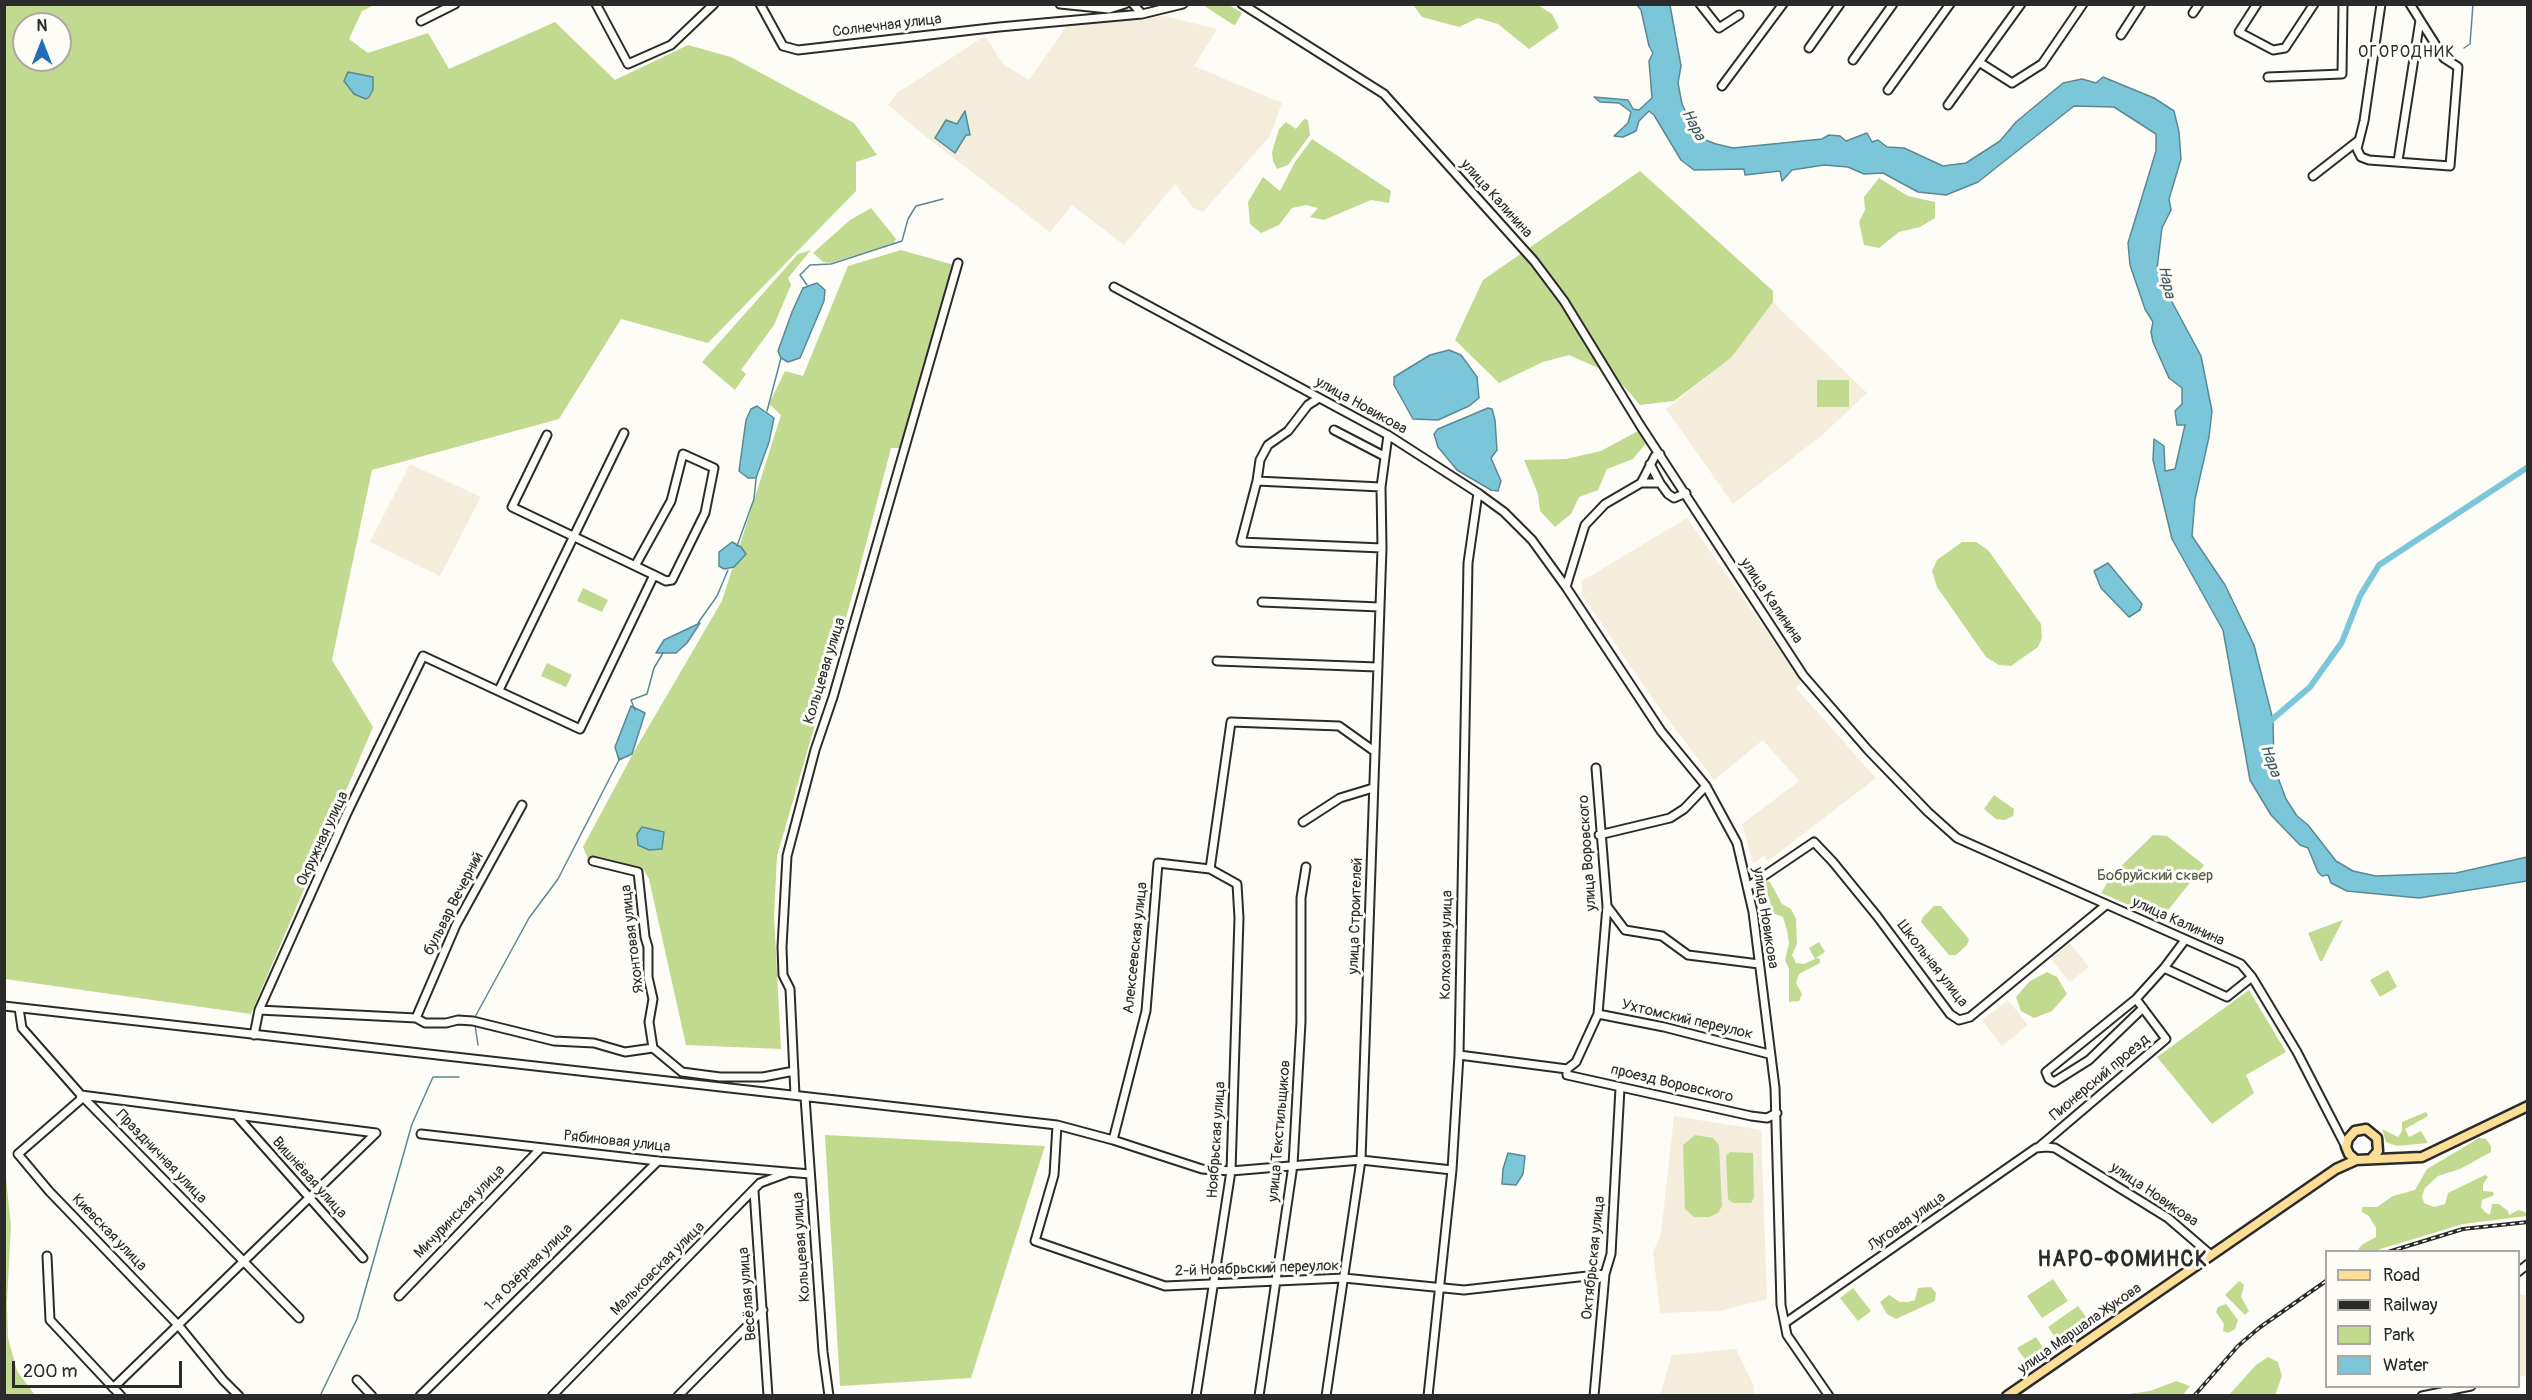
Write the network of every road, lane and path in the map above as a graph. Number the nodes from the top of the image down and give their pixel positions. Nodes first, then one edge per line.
1 (455, 4) edge
2 (596, 4) edge
3 (714, 4) edge
4 (760, 4) edge
5 (1060, 4) edge
6 (1125, 4) edge
7 (1134, 4) edge
8 (1183, 4) edge
9 (1242, 4) edge
10 (1700, 4) edge
11 (1783, 4) edge
12 (1840, 4) edge
13 (1893, 4) edge
14 (1950, 4) edge
15 (2021, 4) edge
16 (2083, 4) edge
17 (2141, 4) edge
18 (2199, 4) edge
19 (2257, 4) edge
20 (2314, 4) edge
21 (2343, 4) edge
22 (2381, 4) edge
23 (2410, 4) edge
24 (2193, 13) dead end
25 (1142, 14) junction
26 (1739, 15) dead end
27 (2420, 20) junction
28 (421, 21) dead end
29 (2121, 35) dead end
30 (1809, 48) dead end
31 (1853, 60) dead end
32 (1979, 63) junction
33 (2268, 77) dead end
34 (1722, 86) dead end
35 (1888, 90) dead end
36 (1948, 105) dead end
37 (2359, 141) junction
38 (2398, 161) junction
39 (2313, 177) dead end
40 (958, 263) dead end
41 (1114, 287) dead end
42 (1319, 398) junction
43 (1334, 430) dead end
44 (624, 433) dead end
45 (547, 435) dead end
46 (1388, 435) junction
47 (1660, 454) junction
48 (1384, 456) junction
49 (1650, 464) junction
50 (1257, 481) junction
51 (1641, 483) junction
52 (1660, 483) junction
53 (1381, 487) junction
54 (1478, 493) junction
55 (1686, 494) junction
56 (574, 538) junction
57 (1382, 548) junction
58 (635, 566) junction
59 (654, 575) junction
60 (1566, 587) junction
61 (1262, 602) dead end
62 (1379, 607) junction
63 (1217, 661) dead end
64 (1377, 667) junction
65 (499, 690) junction
66 (1374, 752) junction
67 (1596, 768) dead end
68 (1706, 786) junction
69 (1373, 788) junction
70 (522, 805) dead end
71 (1303, 822) dead end
72 (1599, 835) junction
73 (593, 861) dead end
74 (1306, 867) dead end
75 (1210, 869) junction
76 (1749, 886) junction
77 (2106, 905) junction
78 (1606, 906) junction
79 (2186, 940) junction
80 (1759, 964) junction
81 (2164, 968) junction
82 (2252, 977) junction
83 (2136, 999) junction
84 (4, 1006) edge
85 (18, 1008) junction
86 (2143, 1008) junction
87 (259, 1010) junction
88 (1598, 1014) junction
89 (416, 1018) junction
90 (254, 1035) junction
91 (653, 1048) junction
92 (1769, 1054) junction
93 (1459, 1055) junction
94 (1567, 1069) junction
95 (794, 1071) junction
96 (1620, 1088) junction
97 (81, 1095) junction
98 (795, 1095) junction
99 (804, 1097) junction
100 (2528, 1106) edge
101 (1777, 1113) junction
102 (236, 1114) junction
103 (1057, 1125) junction
104 (2339, 1130) junction
105 (2352, 1133) junction
106 (421, 1134) dead end
107 (1113, 1140) junction
108 (2379, 1144) junction
109 (2047, 1147) joint
110 (541, 1148) junction
111 (2036, 1148) junction
112 (2346, 1148) junction
113 (2393, 1156) junction
114 (2371, 1159) junction
115 (2356, 1160) junction
116 (658, 1161) junction
117 (1361, 1161) junction
118 (2346, 1162) junction
119 (1293, 1165) junction
120 (1452, 1170) junction
121 (1231, 1171) junction
122 (790, 1173) junction
123 (810, 1174) junction
124 (754, 1191) junction
125 (308, 1198) junction
126 (2211, 1255) junction
127 (47, 1256) dead end
128 (363, 1258) dead end
129 (243, 1261) junction
130 (1605, 1274) junction
131 (1344, 1278) junction
132 (1277, 1280) junction
133 (1213, 1282) junction
134 (1438, 1289) junction
135 (399, 1296) dead end
136 (763, 1310) junction
137 (298, 1317) dead end
138 (1785, 1323) junction
139 (179, 1326) junction
140 (357, 1380) dead end
141 (113, 1388) junction
142 (2460, 1388) edge
143 (120, 1395) edge
144 (239, 1395) edge
145 (372, 1395) edge
146 (420, 1395) edge
147 (552, 1395) edge
148 (678, 1395) edge
149 (768, 1395) edge
150 (829, 1395) edge
151 (1196, 1395) edge
152 (1259, 1395) edge
153 (1326, 1395) edge
154 (1428, 1395) edge
155 (1594, 1395) edge
156 (1829, 1395) edge
157 (2007, 1395) edge
158 (2422, 1395) edge

1 - 28 street
2 - 3 street
4 - 25 street, Солнечная улица
5 - 6 street
7 - 25 street
8 - 25 street, Солнечная улица
9 - 47 street, улица Калинина
10 - 26 street
11 - 34 street
12 - 30 street
13 - 31 street
14 - 35 street
15 - 32 street
16 - 32 street
17 - 29 street
18 - 24 street
19 - 20 street
21 - 33 street
22 - 37 street
23 - 27 street
27 - 38 street
27 - 38 street
32 - 36 street
37 - 38 street
37 - 39 street
40 - 95 street, Кольцевая улица
41 - 42 street, улица Новикова
42 - 46 street, улица Новикова
42 - 50 street
43 - 48 street
44 - 56 street
45 - 56 street
46 - 48 street, улица Строителей
46 - 54 street, улица Новикова
47 - 49 street
47 - 55 street, улица Калинина
48 - 53 street, улица Строителей
49 - 51 street
49 - 52 street
50 - 53 street
50 - 57 street
51 - 52 street
51 - 60 street
52 - 55 street
53 - 57 street, улица Строителей
54 - 60 street, улица Новикова
54 - 93 street, Колхозная улица
55 - 77 street, улица Калинина
56 - 58 street
56 - 65 street
57 - 62 street, улица Строителей
58 - 59 street
58 - 59 street
59 - 65 street
60 - 68 street, улица Новикова
61 - 62 street
62 - 64 street, улица Строителей
63 - 64 street
64 - 66 street, улица Строителей
65 - 87 street, Окружная улица
66 - 69 street, улица Строителей
66 - 75 street
67 - 72 street, улица Воровского
68 - 72 street
68 - 76 street, улица Новикова
69 - 71 street
69 - 117 street, улица Строителей
70 - 89 street, бульвар Вечерний
72 - 78 street, улица Воровского
73 - 91 street, Яхонтовая улица
74 - 119 street, улица Текстильщиков
75 - 107 street, Алексеевская улица
75 - 121 street, Ноябрьская улица
76 - 77 street, Школьная улица
76 - 80 street, улица Новикова
77 - 79 street, улица Калинина
78 - 80 street
78 - 88 street, улица Воровского
79 - 81 street
79 - 82 street, улица Калинина
80 - 92 street, улица Новикова
81 - 82 street
81 - 83 street
82 - 104 street, улица Калинина
83 - 86 street, Пионерский проезд
83 - 86 street
84 - 85 street
85 - 90 street
85 - 97 street, Праздничная улица
86 - 111 street, Пионерский проезд
87 - 89 street
87 - 90 street, Окружная улица
88 - 92 street, Ухтомский переулок
88 - 94 street, улица Воровского
89 - 91 street
90 - 98 street
91 - 95 street
92 - 101 street, улица Новикова
93 - 94 street
93 - 120 street, Колхозная улица
94 - 96 street, проезд Воровского
95 - 98 street, Кольцевая улица
96 - 101 street, проезд Воровского
96 - 130 street, Октябрьская улица
97 - 102 street
97 - 129 street, Праздничная улица
97 - 139 street, Киевская улица
98 - 99 street
99 - 103 street
99 - 123 street, Кольцевая улица
100 - 113 main road
101 - 138 street, улица Новикова
102 - 125 street, Вишнёвая улица
102 - 125 street
103 - 107 street
103 - 133 street, 2-й Ноябрьский переулок
104 - 105 street
104 - 112 street, улица Калинина
105 - 108 main road
105 - 112 main road
106 - 110 street, Рябиновая улица
107 - 121 street
108 - 113 main road
108 - 114 main road
109 - 111 street, Луговая улица
109 - 126 street, улица Новикова
110 - 116 street, Рябиновая улица
110 - 135 street, Мичуринская улица
111 - 138 street, Луговая улица
112 - 115 main road
112 - 118 main road
113 - 114 main road
114 - 115 main road
115 - 118 main road, улица Маршала Жукова
116 - 122 street, Рябиновая улица
116 - 146 street, 1-я Озёрная улица
117 - 119 street
117 - 120 street
117 - 131 street, улица Строителей
118 - 126 main road, улица Маршала Жукова
119 - 121 street
119 - 132 street, улица Текстильщиков
120 - 134 street, Колхозная улица
121 - 133 street, Ноябрьская улица
122 - 123 street, Рябиновая улица
122 - 124 street, Мальковская улица
123 - 150 street, Кольцевая улица
124 - 136 street, Весёлая улица
124 - 147 street, Мальковская улица
125 - 128 street, Вишнёвая улица
125 - 129 street
126 - 157 main road, улица Маршала Жукова
127 - 141 street
129 - 137 street, Праздничная улица
129 - 139 street
130 - 134 street, 2-й Ноябрьский переулок
130 - 155 street, Октябрьская улица
131 - 132 street, 2-й Ноябрьский переулок
131 - 134 street, 2-й Ноябрьский переулок
131 - 153 street, улица Строителей
132 - 133 street, 2-й Ноябрьский переулок
132 - 152 street, улица Текстильщиков
133 - 151 street, Ноябрьская улица
134 - 154 street, Колхозная улица
136 - 148 street
136 - 149 street, Весёлая улица
138 - 156 street, улица Новикова
139 - 141 street
139 - 144 street, Киевская улица
140 - 145 street
141 - 143 street
142 - 158 street

